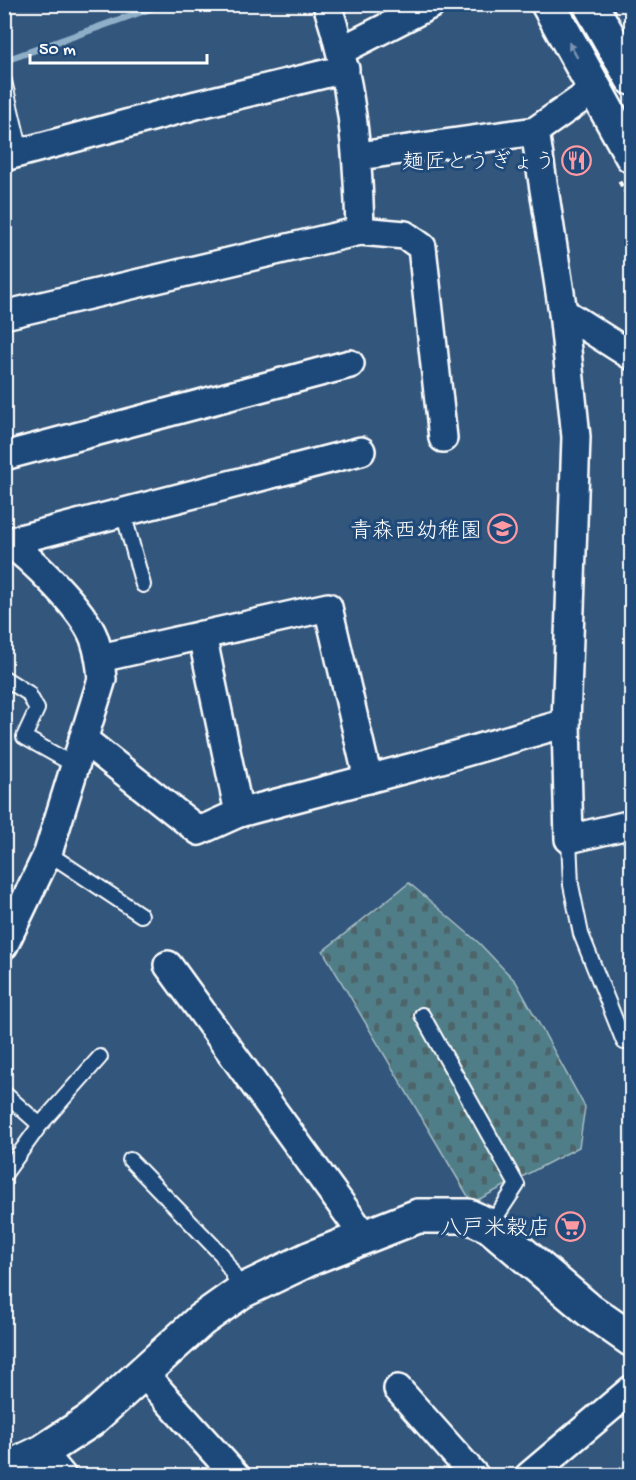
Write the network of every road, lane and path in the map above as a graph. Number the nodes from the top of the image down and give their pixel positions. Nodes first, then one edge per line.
1 (327, 4) edge
2 (432, 4) edge
3 (548, 4) edge
4 (590, 4) edge
5 (343, 59) junction
6 (629, 67) edge
7 (4, 81) edge
8 (595, 89) junction
9 (536, 131) junction
10 (13, 154) edge
11 (358, 156) junction
12 (632, 156) edge
13 (360, 231) junction
14 (563, 312) junction
15 (4, 315) edge
16 (632, 356) edge
17 (350, 364) dead end
18 (443, 438) dead end
19 (361, 451) dead end
20 (4, 456) edge
21 (123, 512) junction
22 (6, 541) edge
23 (143, 585) dead end
24 (202, 635) junction
25 (100, 658) junction
26 (4, 678) edge
27 (566, 723) junction
28 (83, 740) junction
29 (76, 766) junction
30 (368, 779) junction
31 (239, 813) junction
32 (632, 824) edge
33 (569, 839) junction
34 (48, 853) junction
35 (141, 915) dead end
36 (4, 945) edge
37 (168, 964) dead end
38 (422, 1015) dead end
39 (624, 1042) dead end
40 (100, 1057) dead end
41 (4, 1093) edge
42 (40, 1125) junction
43 (130, 1160) dead end
44 (4, 1174) edge
45 (490, 1226) junction
46 (364, 1236) junction
47 (242, 1291) junction
48 (632, 1340) edge
49 (144, 1374) junction
50 (398, 1389) dead end
51 (632, 1389) edge
52 (52, 1464) edge
53 (4, 1470) edge
54 (236, 1476) edge
55 (475, 1476) edge
56 (529, 1476) edge

1 - 5 street
2 - 5 street
8 -> 3 street
4 - 6 street
5 - 10 street
5 - 11 street
7 - 10 lane
8 - 9 street
8 - 12 street
9 - 11 street
9 - 14 street
11 - 13 street
13 - 15 street
13 - 18 street
14 - 16 street
14 - 27 street
17 - 20 street
19 - 21 street
21 - 22 street
21 - 23 lane
22 - 25 street
24 - 25 street
24 - 30 street
24 - 31 street
25 - 28 street
26 - 29 lane
27 - 30 street
27 - 33 street
28 - 29 street
28 - 31 street
29 - 34 street
30 - 31 street
32 - 33 street
33 - 39 lane
34 - 35 lane
34 - 36 street
37 - 46 street
38 - 45 lane
40 - 42 lane
41 - 42 lane
42 - 44 lane
43 - 47 lane
45 - 46 street
45 - 48 street
46 - 47 street
47 - 49 street
49 - 52 street
49 - 54 street
50 - 55 street
51 - 56 street
52 - 53 street

